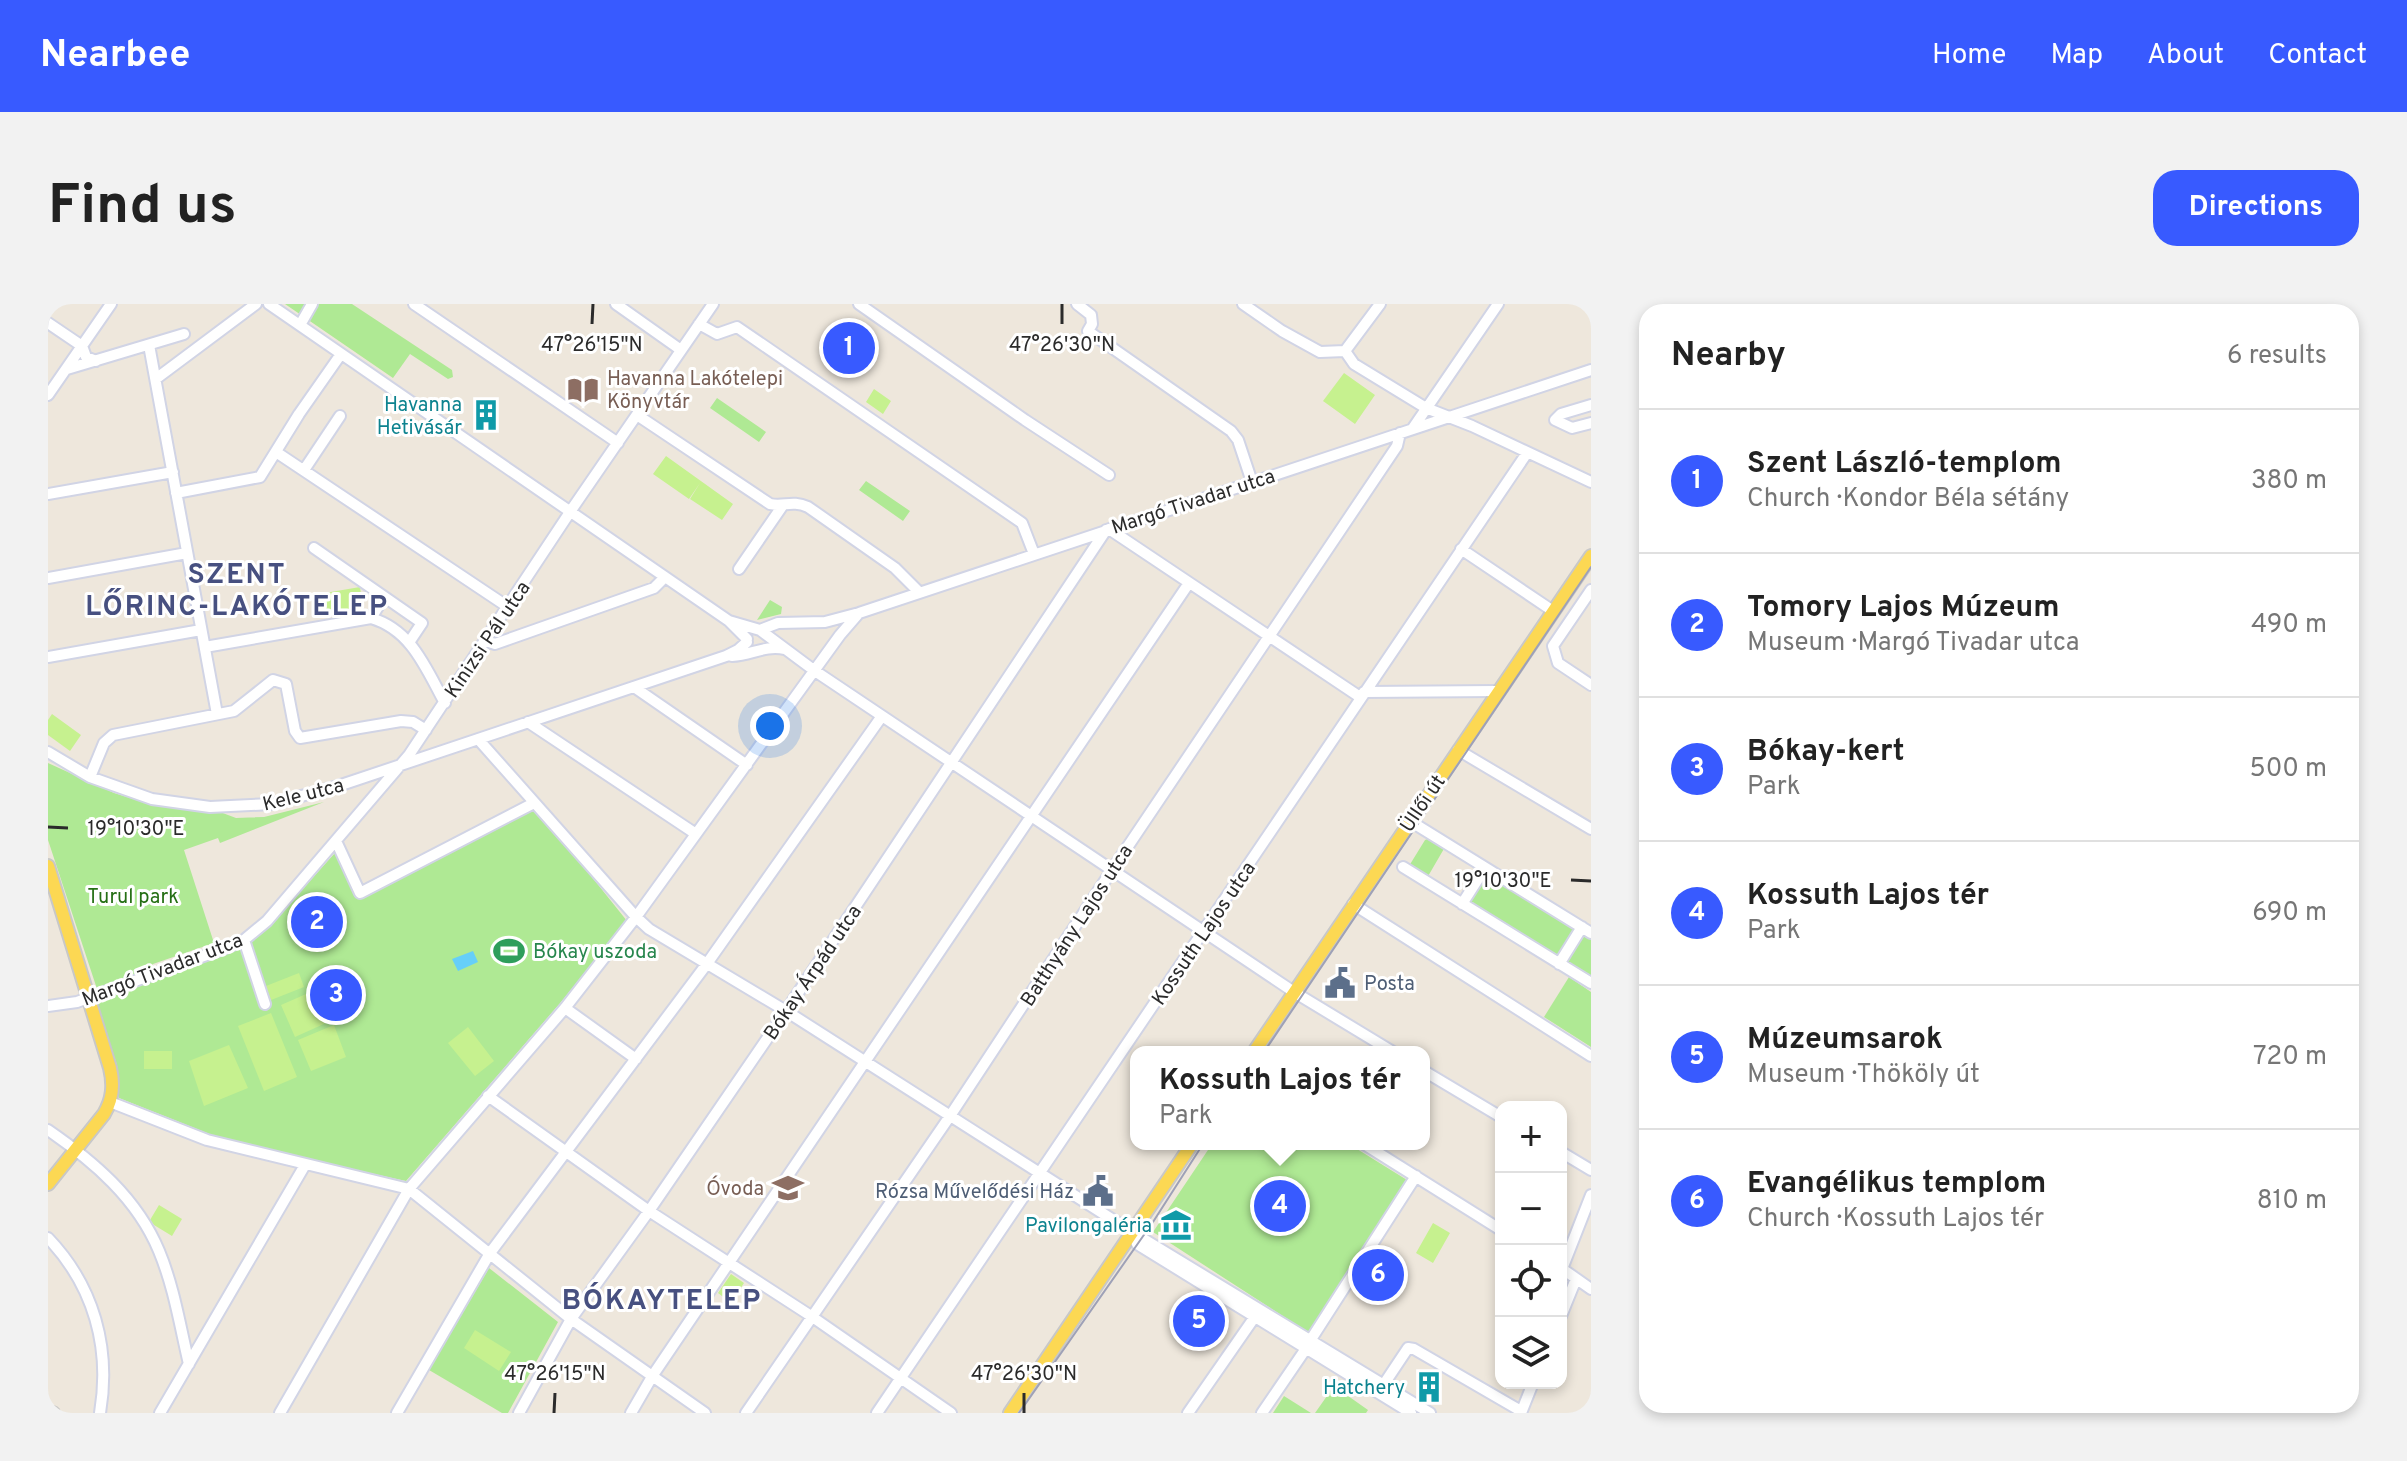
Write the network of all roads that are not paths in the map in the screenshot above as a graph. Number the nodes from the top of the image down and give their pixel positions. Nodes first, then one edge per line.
1 (111, 304) edge
2 (256, 304) edge
3 (269, 304) edge
4 (312, 304) edge
5 (414, 304) edge
6 (616, 304) edge
7 (713, 304) edge
8 (859, 304) edge
9 (1077, 304) edge
10 (1243, 304) edge
11 (1380, 304) edge
12 (1498, 304) edge
13 (48, 323) edge
14 (699, 324) junction
15 (300, 325) junction
16 (184, 334) dead end
17 (149, 345) junction
18 (82, 346) junction
19 (681, 350) junction
20 (1345, 351) junction
21 (341, 354) junction
22 (96, 361) junction
23 (67, 369) junction
24 (1591, 370) edge
25 (157, 378) junction
26 (48, 395) edge
27 (1591, 405) edge
28 (1426, 408) junction
29 (637, 415) junction
30 (340, 416) dead end
31 (1449, 417) junction
32 (1591, 423) edge
33 (1413, 429) junction
34 (1400, 433) junction
35 (618, 443) junction
36 (276, 452) junction
37 (1527, 453) junction
38 (304, 470) junction
39 (173, 472) junction
40 (1109, 475) dead end
41 (1252, 482) junction
42 (1591, 482) edge
43 (176, 493) junction
44 (48, 494) edge
45 (783, 505) junction
46 (570, 512) junction
47 (1107, 529) junction
48 (314, 548) dead end
49 (1461, 549) junction
50 (187, 553) junction
51 (1034, 554) junction
52 (1591, 556) edge
53 (739, 569) dead end
54 (665, 577) junction
55 (48, 578) edge
56 (1189, 583) junction
57 (1591, 590) edge
58 (919, 592) junction
59 (384, 597) junction
60 (508, 607) junction
61 (1553, 611) junction
62 (859, 613) junction
63 (371, 618) junction
64 (792, 623) junction
65 (201, 630) junction
66 (1270, 637) junction
67 (758, 639) junction
68 (410, 641) junction
69 (486, 641) junction
70 (205, 647) junction
71 (785, 649) junction
72 (48, 657) edge
73 (815, 671) junction
74 (1591, 685) edge
75 (634, 687) junction
76 (1497, 691) junction
77 (1362, 694) junction
78 (445, 703) junction
79 (217, 714) junction
80 (882, 716) junction
81 (528, 722) junction
82 (424, 733) junction
83 (478, 739) junction
84 (1458, 750) junction
85 (437, 753) junction
86 (48, 755) edge
87 (951, 762) junction
88 (402, 765) junction
89 (747, 765) junction
90 (90, 777) junction
91 (534, 803) junction
92 (1033, 815) junction
93 (1410, 821) junction
94 (1591, 829) edge
95 (696, 834) junction
96 (336, 841) junction
97 (48, 866) edge
98 (1403, 867) dead end
99 (1485, 868) junction
100 (1112, 870) junction
101 (1353, 904) junction
102 (1462, 904) junction
103 (636, 917) junction
104 (1586, 930) edge
105 (1203, 933) junction
106 (244, 940) junction
107 (1559, 964) junction
108 (706, 965) junction
109 (1591, 983) edge
110 (1294, 992) junction
111 (87, 997) junction
112 (265, 1004) dead end
113 (48, 1006) edge
114 (565, 1008) junction
115 (786, 1011) junction
116 (1258, 1046) edge
117 (1383, 1046) edge
118 (1591, 1056) edge
119 (636, 1059) junction
120 (867, 1062) junction
121 (1430, 1075) edge
122 (488, 1096) junction
123 (110, 1102) junction
124 (1495, 1113) edge
125 (950, 1116) junction
126 (48, 1130) edge
127 (76, 1150) junction
128 (1188, 1150) edge
129 (1374, 1150) edge
130 (568, 1151) junction
131 (1567, 1156) edge
132 (305, 1165) junction
133 (1591, 1170) edge
134 (1042, 1173) junction
135 (1416, 1176) junction
136 (48, 1184) edge
137 (409, 1189) junction
138 (1591, 1195) edge
139 (649, 1211) junction
140 (1495, 1226) edge
141 (1132, 1232) junction
142 (48, 1238) edge
143 (490, 1253) junction
144 (1567, 1254) edge
145 (729, 1262) junction
146 (1176, 1264) junction
147 (1567, 1273) edge
148 (1576, 1279) junction
149 (1591, 1289) edge
150 (1567, 1301) edge
151 (811, 1316) junction
152 (1254, 1318) junction
153 (571, 1319) junction
154 (1308, 1345) junction
155 (189, 1364) junction
156 (653, 1375) junction
157 (900, 1379) junction
158 (1384, 1384) junction
159 (1531, 1389) edge
160 (1521, 1412) edge
161 (100, 1413) edge
162 (160, 1413) edge
163 (280, 1413) edge
164 (397, 1413) edge
165 (519, 1413) edge
166 (631, 1413) edge
167 (705, 1413) edge
168 (746, 1413) edge
169 (877, 1413) edge
170 (951, 1413) edge
171 (1010, 1413) edge
172 (1188, 1413) edge
173 (1262, 1413) edge
174 (1411, 1413) edge
175 (1430, 1413) edge

1 - 18 street
2 - 25 street
3 - 15 street
4 - 15 street
5 - 35 street
6 - 19 street
7 - 14 street, Kinizsi Pál utca
8 - 40 street
9 - 41 street
10 - 20 street
11 - 20 street
12 - 28 street
13 - 18 street
14 - 19 street, Kinizsi Pál utca
14 - 51 street
15 - 21 street
16 - 17 street
17 - 22 street
17 - 25 street
18 - 22 street
18 - 23 street
19 - 29 street, Kinizsi Pál utca
20 - 28 street
21 - 36 street
21 - 46 street
22 - 23 street
23 - 26 street
24 - 31 street, Margó Tivadar utca
25 - 39 street
27 - 32 street
28 - 31 street
28 - 33 street
29 - 35 street, Kinizsi Pál utca
29 - 45 street
30 - 38 street
31 - 33 street, Margó Tivadar utca
31 - 37 street
33 - 34 street, Margó Tivadar utca
34 - 41 street, Margó Tivadar utca
34 - 66 street, Batthyány Lajos utca
35 - 46 street, Kinizsi Pál utca
36 - 38 street
36 - 43 street
37 - 42 street
37 - 49 street, Kossuth Lajos utca
38 - 60 street
39 - 43 street
39 - 44 street
41 - 47 street, Margó Tivadar utca
43 - 50 street
45 - 53 street
45 - 58 street
46 - 54 street
46 - 60 street, Kinizsi Pál utca
47 - 51 street, Margó Tivadar utca
47 - 56 street
47 - 87 street, Bókay Árpád utca
48 - 59 street
49 - 61 street
49 - 77 street, Kossuth Lajos utca
50 - 55 street
50 - 65 street
51 - 58 street, Margó Tivadar utca
52 - 61 main road, Üllői út
54 - 67 street
54 - 69 street
56 - 66 street
56 - 92 street
57 - 74 street
58 - 62 street, Margó Tivadar utca
59 - 63 street
59 - 68 street
60 - 69 street, Kinizsi Pál utca
61 - 76 main road, Üllői út
62 - 64 street, Margó Tivadar utca
62 - 73 street
63 - 68 street
63 - 70 street
64 - 67 street, Margó Tivadar utca
64 - 71 street
65 - 70 street
65 - 72 street
66 - 77 street
66 - 100 street, Batthyány Lajos utca
67 - 71 street
67 - 75 street, Margó Tivadar utca
68 - 78 street
69 - 78 street, Kinizsi Pál utca
70 - 79 street
71 - 73 street
73 - 80 street
73 - 89 street
75 - 81 street, Margó Tivadar utca
75 - 89 street
76 - 77 street
76 - 84 main road, Üllői út
77 - 105 street, Kossuth Lajos utca
78 - 82 street, Kinizsi Pál utca
79 - 82 street
79 - 90 street
80 - 87 street
80 - 108 street
81 - 83 street, Margó Tivadar utca
81 - 95 street
82 - 85 street
82 - 88 street, Kinizsi Pál utca
83 - 85 street, Margó Tivadar utca
83 - 91 street
84 - 93 main road, Üllői út
84 - 94 street
85 - 88 street, Margó Tivadar utca
86 - 90 street, Kele utca
87 - 92 street
87 - 115 street, Bókay Árpád utca
88 - 90 street, Kele utca
88 - 96 street, Margó Tivadar utca
89 - 95 street
91 - 96 street
91 - 103 street
92 - 100 street
92 - 120 street
93 - 99 street
93 - 101 main road, Üllői út
95 - 103 street
96 - 106 street, Margó Tivadar utca
97 - 111 main road
98 - 102 street
99 - 102 street
99 - 104 street
100 - 105 street
100 - 125 street, Batthyány Lajos utca
101 - 110 main road, Üllői út
101 - 118 street
102 - 107 street
103 - 108 street
103 - 114 street
104 - 107 street
105 - 110 street
105 - 134 street, Kossuth Lajos utca
106 - 111 street, Margó Tivadar utca
106 - 112 street
107 - 109 street
108 - 115 street
108 - 119 street
110 - 116 main road, Üllői út
110 - 117 street
111 - 113 street, Margó Tivadar utca
111 - 123 main road
114 - 119 street
114 - 122 street
115 - 120 street
115 - 139 street, Bókay Árpád utca
119 - 130 street
120 - 125 street
120 - 145 street
121 - 124 street
122 - 130 street
122 - 137 street
123 - 127 main road
123 - 132 street
125 - 134 street
125 - 151 street, Batthyány Lajos utca
126 - 127 street
127 - 136 main road
127 - 155 street
128 - 141 main road
129 - 135 street
130 - 139 street
130 - 143 street
131 - 133 street
132 - 137 street
132 - 155 street
134 - 141 street
134 - 157 street, Kossuth Lajos utca
135 - 140 street
135 - 154 street
137 - 143 street
137 - 163 street
138 - 144 street
139 - 145 street
139 - 153 street, Bókay Árpád utca
141 - 146 street
141 - 171 main road
142 - 161 street
143 - 153 street
143 - 164 street
145 - 151 street
145 - 156 street
146 - 152 street
146 - 154 street
147 - 148 street
148 - 149 street
148 - 150 street
151 - 157 street
151 - 168 street, Batthyány Lajos utca
152 - 154 street
152 - 172 street
153 - 156 street
153 - 165 street, Bókay Árpád utca
154 - 158 street
154 - 173 street
154 - 174 street
155 - 162 street
156 - 166 street
156 - 167 street
157 - 169 street, Kossuth Lajos utca
157 - 170 street
158 - 160 street
158 - 175 street
159 - 160 street

